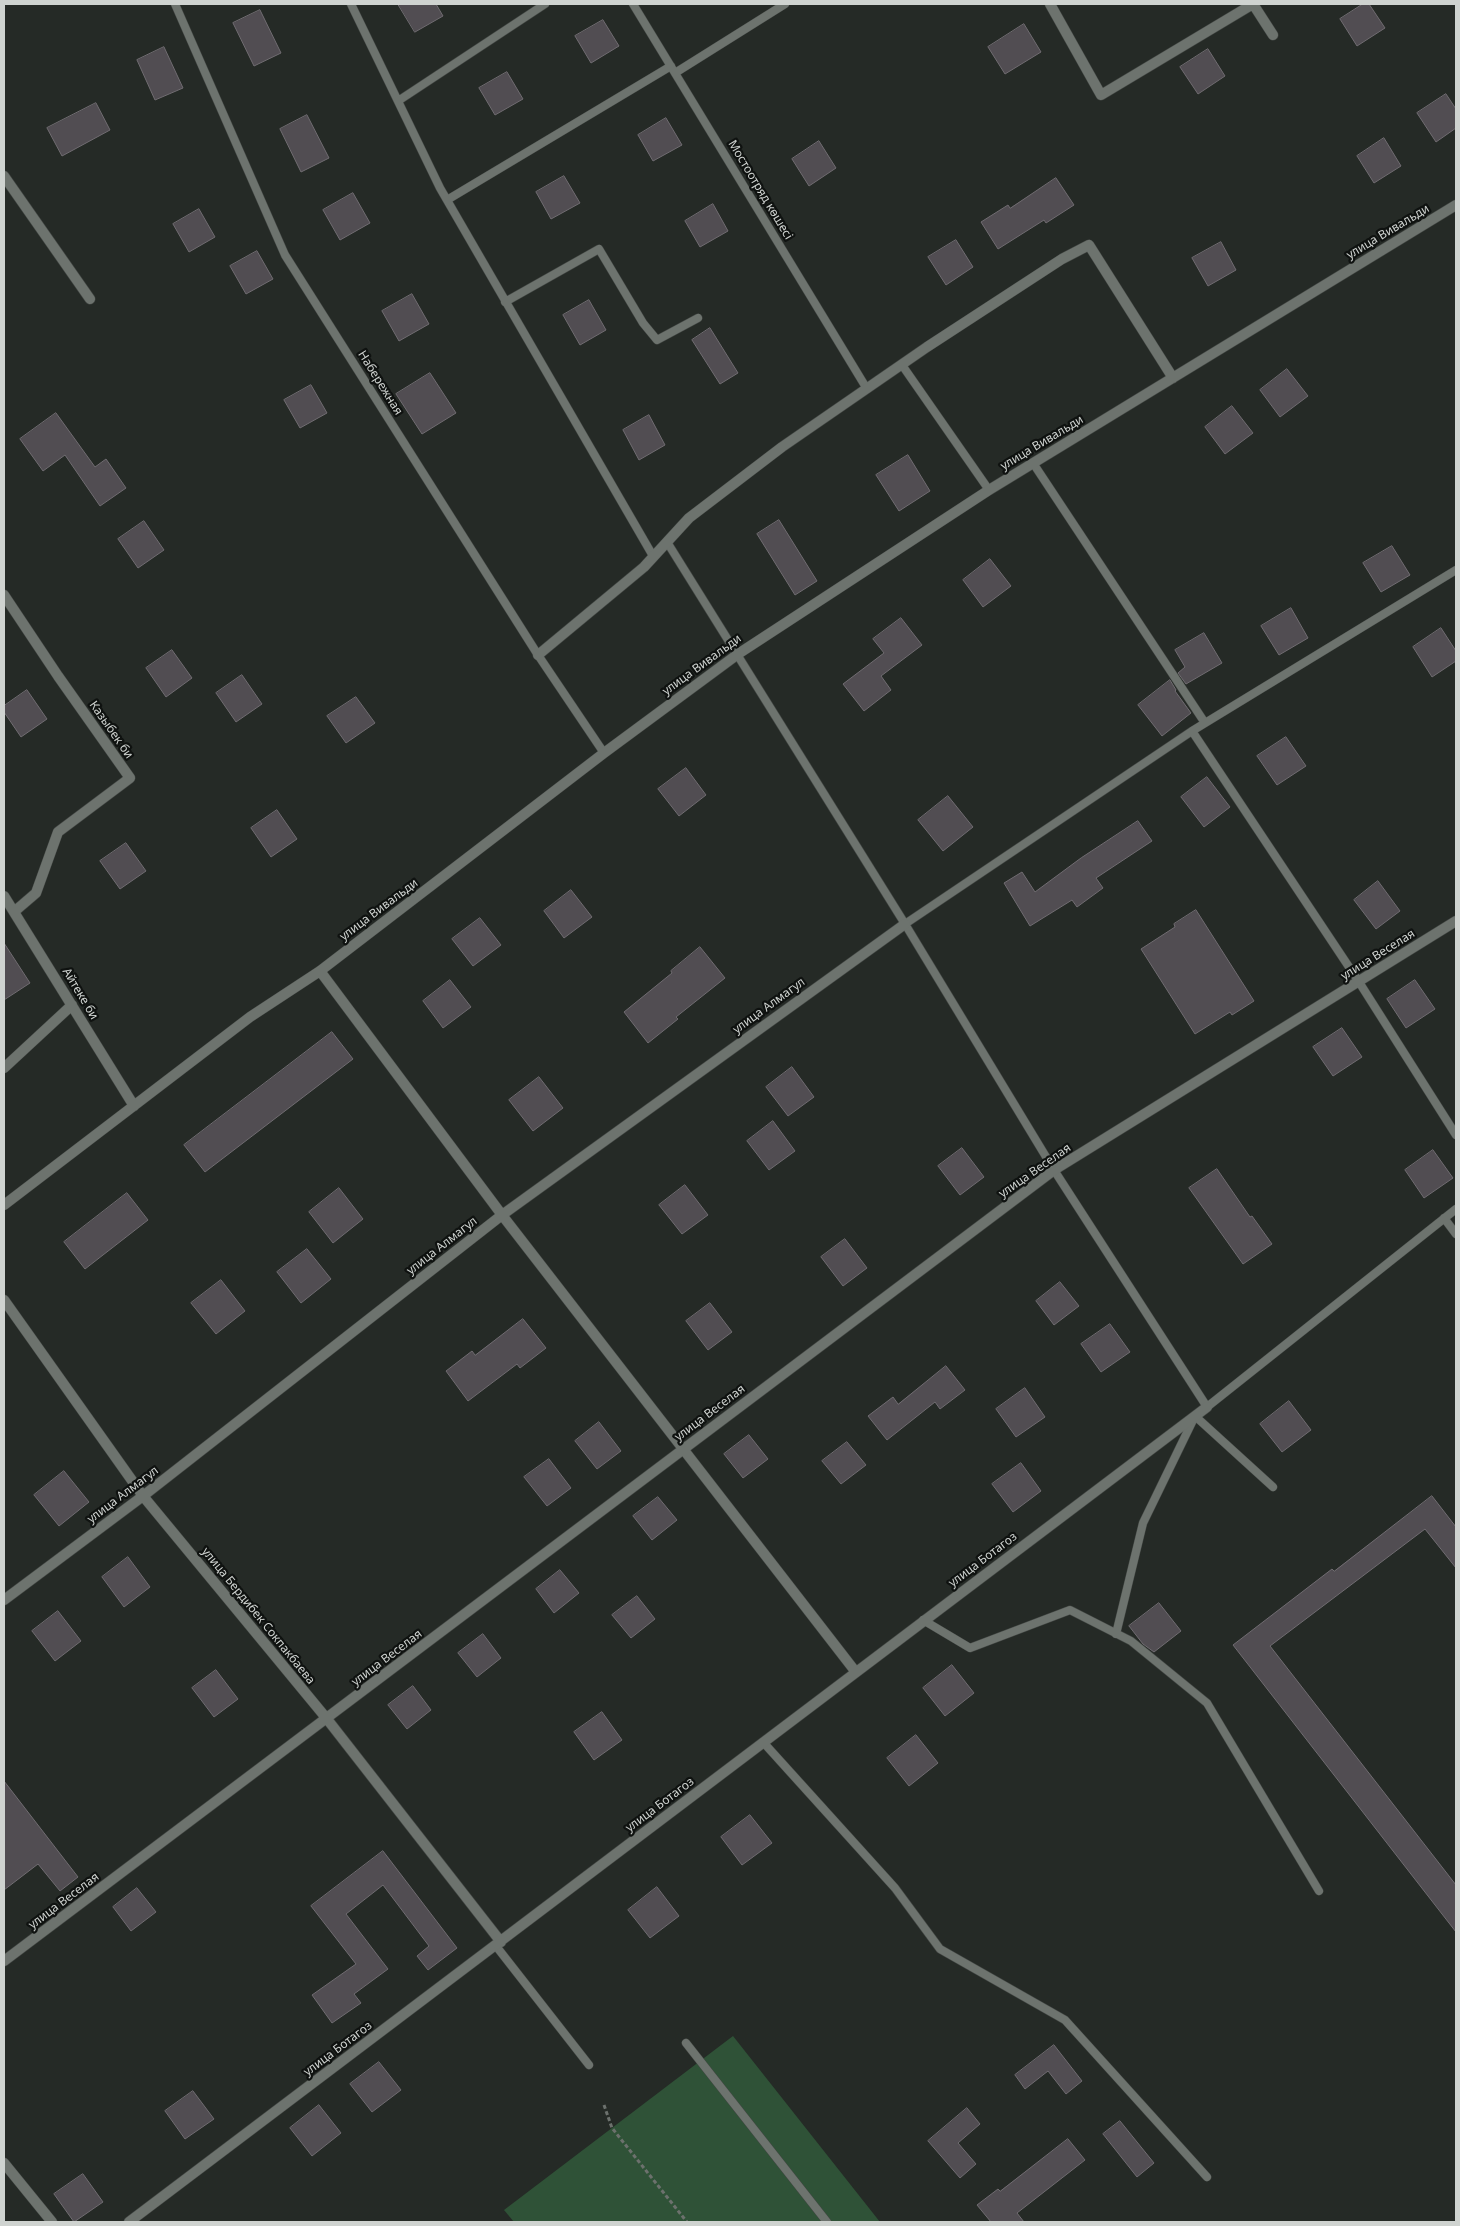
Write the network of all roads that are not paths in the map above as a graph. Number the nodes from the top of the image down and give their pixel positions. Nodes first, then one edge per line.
1 (175, 4) edge
2 (351, 4) edge
3 (545, 4) edge
4 (632, 4) edge
5 (785, 4) edge
6 (1050, 4) edge
7 (1253, 4) edge
8 (1273, 35) dead end
9 (673, 69) junction
10 (398, 101) junction
11 (4, 176) edge
12 (447, 200) junction
13 (1456, 205) edge
14 (90, 299) dead end
15 (505, 302) junction
16 (698, 318) dead end
17 (902, 365) junction
18 (1174, 378) junction
19 (866, 389) junction
20 (1033, 463) junction
21 (989, 490) junction
22 (666, 542) junction
23 (653, 556) junction
24 (1456, 570) edge
25 (4, 596) edge
26 (738, 654) junction
27 (538, 655) junction
28 (1204, 723) junction
29 (1192, 731) junction
30 (604, 754) junction
31 (4, 896) edge
32 (15, 911) junction
33 (1456, 921) edge
34 (905, 924) junction
35 (320, 971) junction
36 (1359, 982) junction
37 (72, 1005) junction
38 (4, 1068) edge
39 (134, 1106) junction
40 (1456, 1135) edge
41 (1054, 1170) junction
42 (4, 1205) edge
43 (1456, 1209) edge
44 (502, 1215) junction
45 (1444, 1218) junction
46 (1456, 1234) edge
47 (4, 1300) edge
48 (1207, 1407) junction
49 (1195, 1416) junction
50 (683, 1449) junction
51 (1273, 1487) dead end
52 (143, 1496) junction
53 (4, 1600) edge
54 (923, 1620) junction
55 (1116, 1634) junction
56 (856, 1671) junction
57 (327, 1719) junction
58 (763, 1742) junction
59 (1319, 1891) dead end
60 (499, 1944) junction
61 (4, 1961) edge
62 (686, 2043) dead end
63 (589, 2065) dead end
64 (4, 2164) edge
65 (1207, 2178) dead end
66 (52, 2222) edge
67 (129, 2222) edge
68 (827, 2222) edge

1 - 27 lane, Набережная
2 - 10 lane
3 - 10 lane
4 - 9 lane, Мостоотряд көшесі
5 - 9 lane
6 - 7 street
7 - 8 street
9 - 12 lane
9 - 19 lane, Мостоотряд көшесі
10 - 12 lane
11 - 14 street
12 - 15 lane
13 - 18 street, улица Вивальди
15 - 16 lane
15 - 23 lane
17 - 18 street
17 - 19 street
17 - 21 lane
18 - 20 street, улица Вивальди
19 - 22 street
20 - 21 street, улица Вивальди
20 - 28 lane
21 - 26 street, улица Вивальди
22 - 23 street
22 - 26 lane
23 - 27 street
24 - 28 lane
25 - 32 street, Казыбек би
26 - 30 street, улица Вивальди
26 - 34 lane
27 - 30 lane, Набережная
28 - 29 lane
29 - 34 lane
29 - 36 lane
30 - 35 street, улица Вивальди
31 - 32 street, Айтеке би
32 - 37 street, Айтеке би
33 - 36 street, улица Веселая
34 - 41 lane
34 - 44 street, улица Алмагул
35 - 39 street, улица Вивальди
35 - 44 street
36 - 40 lane
36 - 41 street, улица Веселая
37 - 38 street
37 - 39 street, Айтеке би
39 - 42 street, улица Вивальди
41 - 48 lane
41 - 50 street, улица Веселая
43 - 45 lane
44 - 50 street
44 - 52 street, улица Алмагул
45 - 46 lane
45 - 48 lane
47 - 52 street, улица Бердибек Сокпакбаева
48 - 49 street, улица Ботагоз
49 - 51 lane
49 - 54 street, улица Ботагоз
49 - 55 lane
50 - 56 street
50 - 57 street, улица Веселая
52 - 53 street, улица Алмагул
52 - 57 street, улица Бердибек Сокпакбаева
54 - 55 lane
54 - 56 street, улица Ботагоз
55 - 59 lane
56 - 58 street, улица Ботагоз
57 - 60 street, улица Бердибек Сокпакбаева
57 - 61 street, улица Веселая
58 - 60 street, улица Ботагоз
58 - 65 lane
60 - 63 lane
60 - 67 street, улица Ботагоз
62 - 68 lane
64 - 66 street

